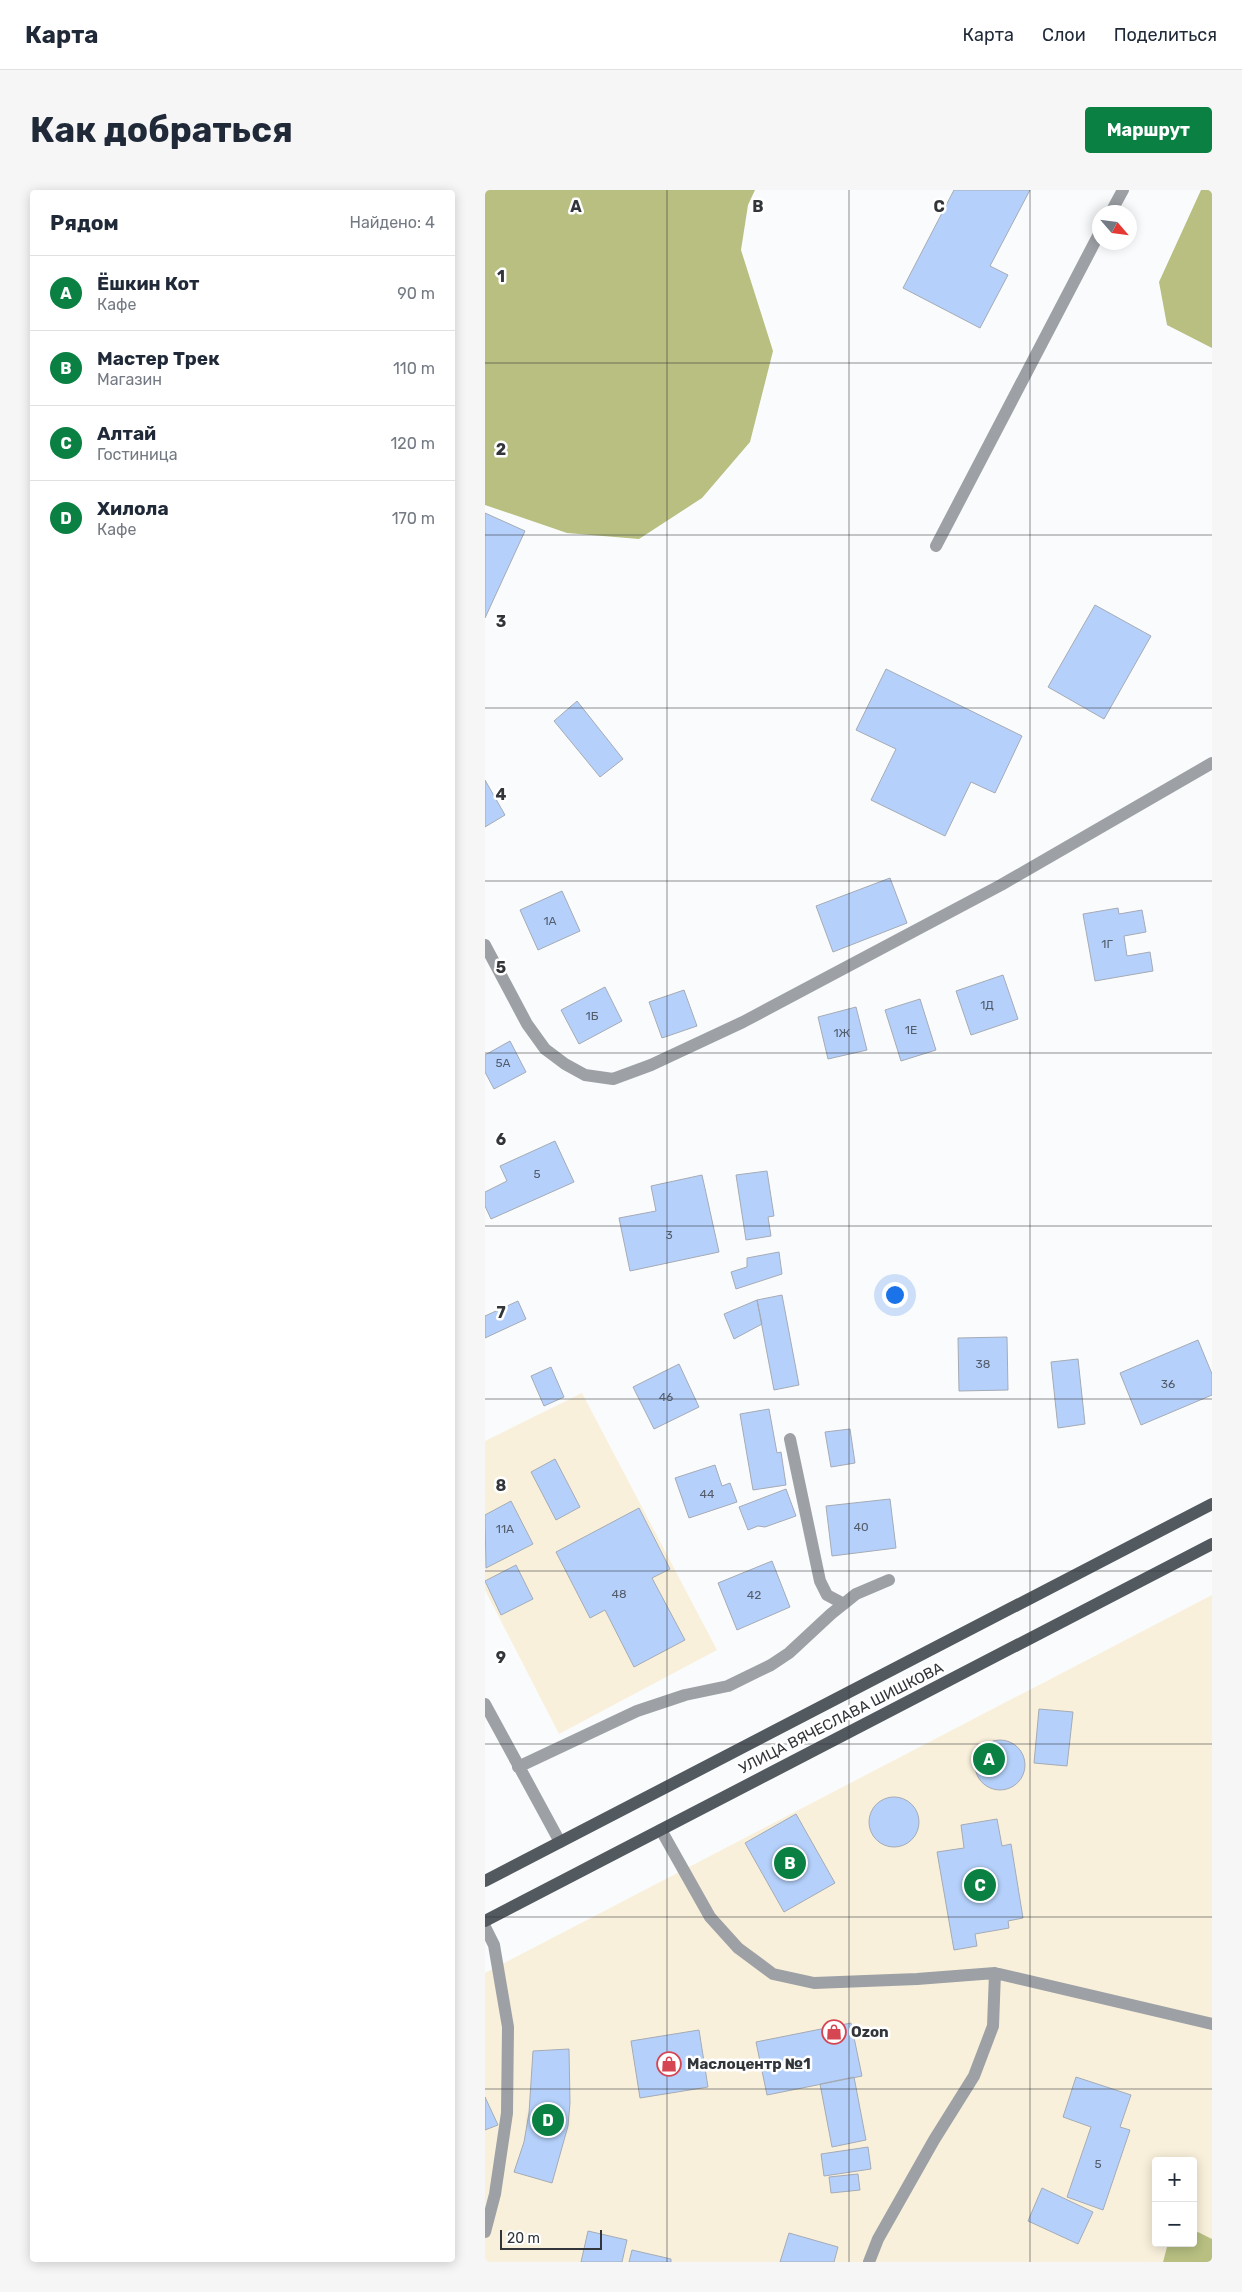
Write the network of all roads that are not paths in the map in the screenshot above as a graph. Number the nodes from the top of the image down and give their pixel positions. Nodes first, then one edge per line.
1 (1123, 190) edge
2 (1115, 205) edge
3 (1092, 247) edge
4 (936, 546) dead end
5 (1212, 763) edge
6 (485, 945) edge
7 (790, 1439) dead end
8 (1212, 1504) edge
9 (1212, 1544) edge
10 (889, 1580) dead end
11 (844, 1604) junction
12 (485, 1704) edge
13 (518, 1767) junction
14 (661, 1830) junction
15 (560, 1842) junction
16 (485, 1881) edge
17 (485, 1921) edge
18 (485, 1927) edge
19 (995, 1973) junction
20 (1212, 2024) edge
21 (485, 2232) edge
22 (869, 2262) edge

1 - 2 street
3 - 4 street
5 - 6 street
7 - 11 street
8 - 15 main road, УЛИЦА ВЯЧЕСЛАВА ШИШКОВА
9 - 14 main road, УЛИЦА ВЯЧЕСЛАВА ШИШКОВА
10 - 11 street
11 - 13 street
12 - 13 street
13 - 15 street
14 - 17 main road, УЛИЦА ВЯЧЕСЛАВА ШИШКОВА
14 - 19 street
15 - 16 main road, УЛИЦА ВЯЧЕСЛАВА ШИШКОВА
18 - 21 street
19 - 20 street
19 - 22 street

